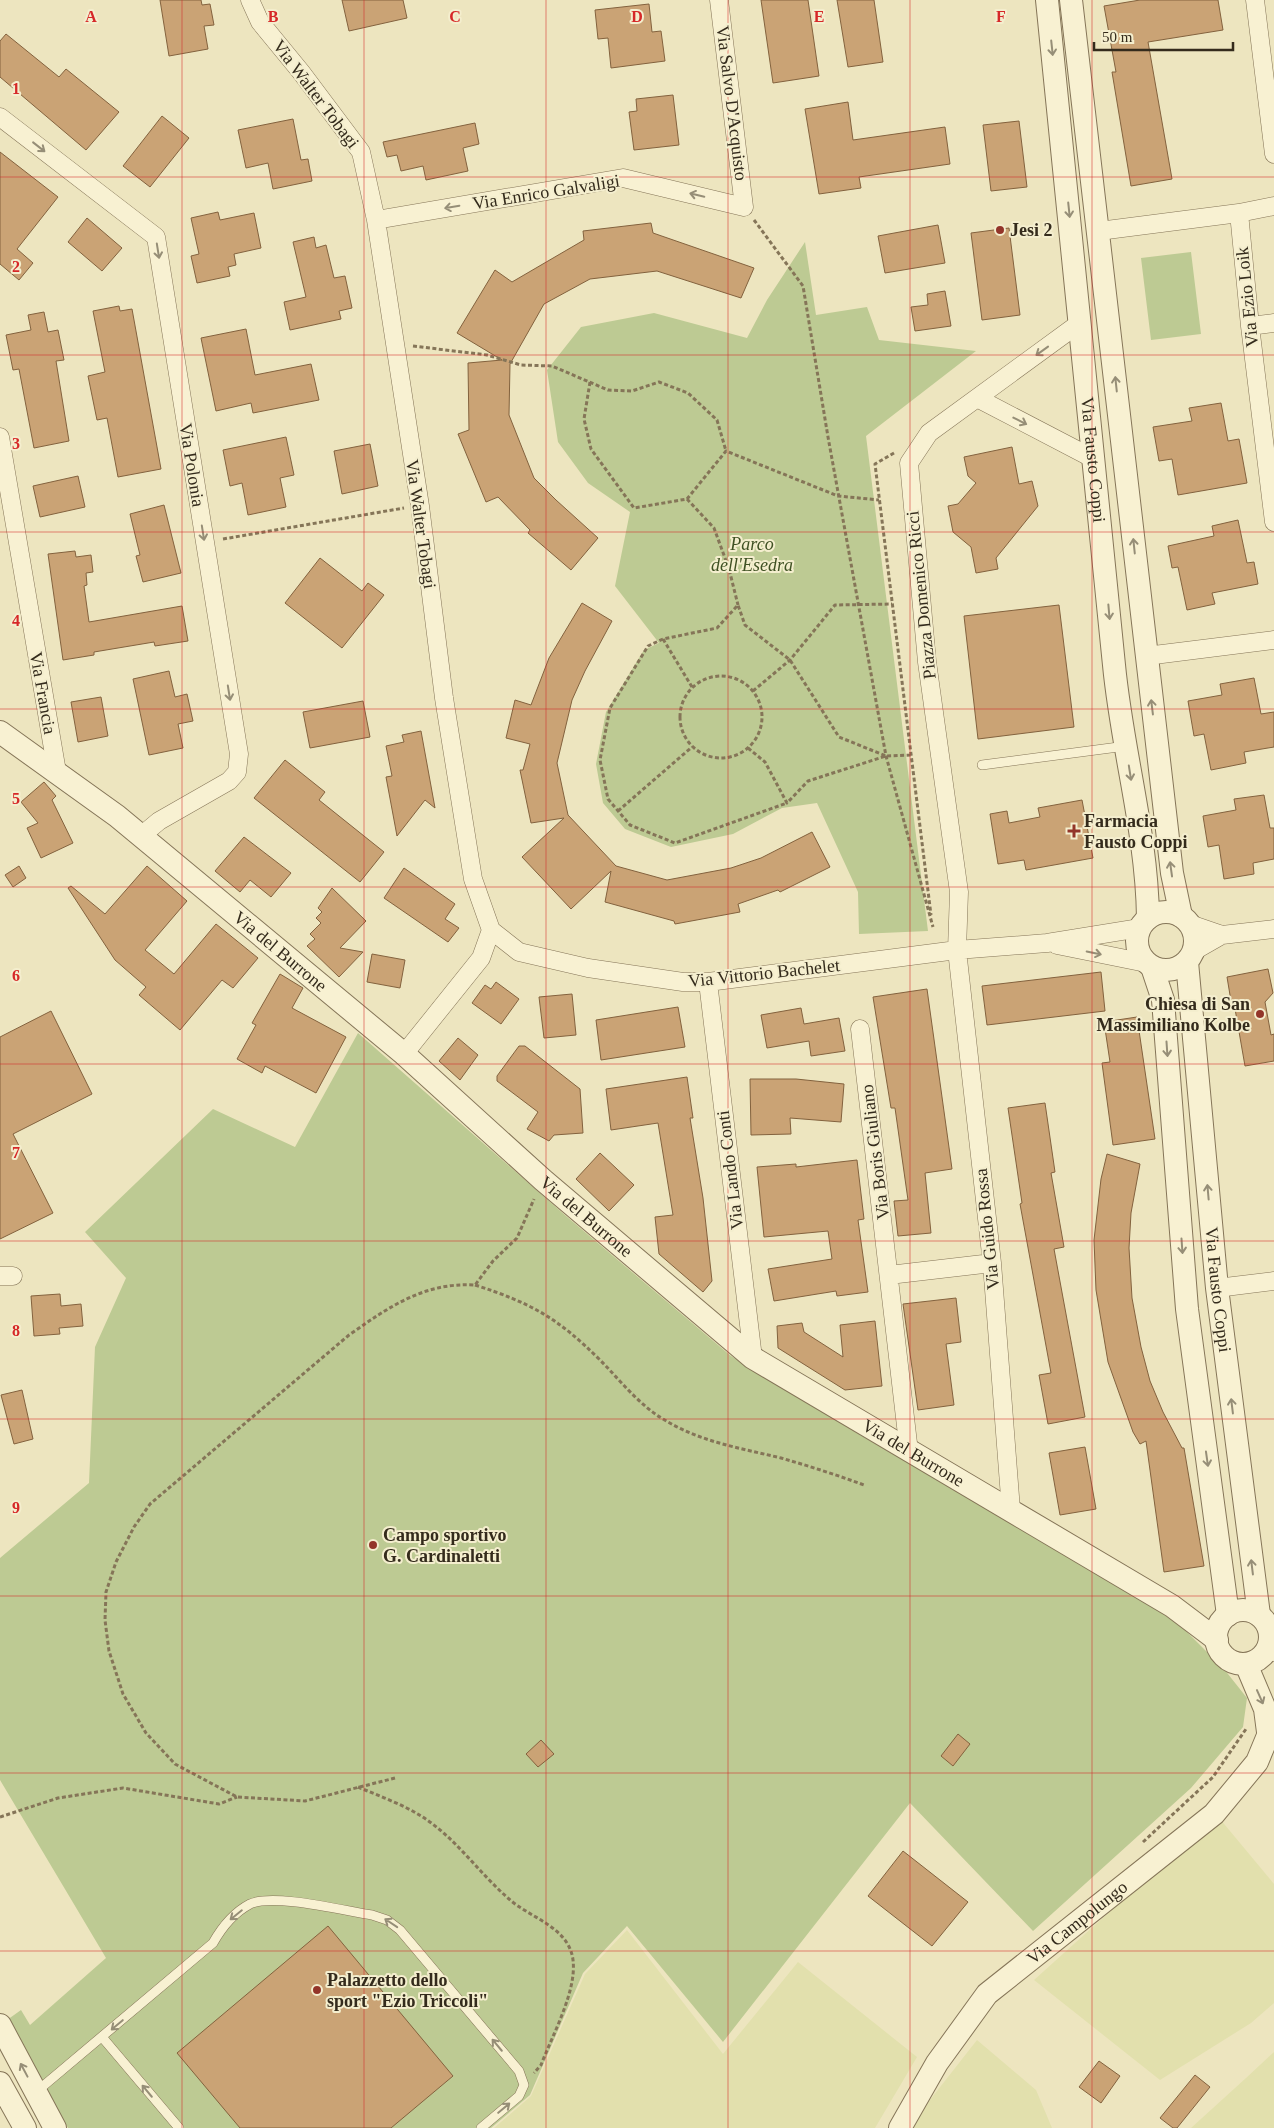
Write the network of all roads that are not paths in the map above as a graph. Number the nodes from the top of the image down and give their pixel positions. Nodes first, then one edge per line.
1 (250, 0) edge
2 (719, 0) edge
3 (1047, 0) edge
4 (1071, 0) edge
5 (1255, 0) edge
6 (0, 117) edge
7 (1274, 154) edge
8 (744, 206) joint
9 (1274, 206) edge
10 (1239, 212) junction
11 (376, 220) junction
12 (1099, 231) junction
13 (1081, 322) junction
14 (1274, 323) edge
15 (1250, 326) junction
16 (977, 398) junction
17 (0, 437) edge
18 (1094, 459) junction
19 (1274, 522) edge
20 (1274, 640) edge
21 (1146, 656) junction
22 (0, 732) edge
23 (1126, 746) junction
24 (982, 765) dead end
25 (57, 772) junction
26 (140, 836) junction
27 (1185, 920) junction
28 (1144, 923) junction
29 (1274, 929) edge
30 (491, 930) junction
31 (1222, 935) junction
32 (1047, 943) junction
33 (957, 950) junction
34 (1190, 956) junction
35 (1149, 965) junction
36 (708, 982) junction
37 (860, 1029) dead end
38 (404, 1054) junction
39 (992, 1263) junction
40 (889, 1275) junction
41 (1274, 1281) edge
42 (1216, 1288) junction
43 (753, 1358) junction
44 (910, 1452) junction
45 (1011, 1510) junction
46 (1228, 1615) junction
47 (1259, 1615) junction
48 (1216, 1640) junction
49 (1272, 1654) edge
50 (1246, 1664) junction
51 (1264, 1725) edge
52 (0, 2025) edge
53 (102, 2037) junction
54 (0, 2083) edge
55 (35, 2092) junction
56 (25, 2128) edge
57 (55, 2128) edge
58 (179, 2128) edge
59 (481, 2128) edge
60 (900, 2128) edge

1 - 11 street, Via Walter Tobagi
2 - 8 street, Via Salvo D'Acquisto
3 -> 13 street, Via Fausto Coppi
4 - 12 street, Via Fausto Coppi
5 - 7 street
6 -> 26 street, Via Polonia
8 -> 11 street, Via Enrico Galvaligi
9 - 10 street
10 - 12 street
10 - 15 street, Via Ezio Loik
11 - 30 street, Via Walter Tobagi
21 -> 12 street, Via Fausto Coppi
13 -> 16 street, Piazza Domenico Ricci
13 - 18 street, Via Fausto Coppi
14 - 15 street
15 - 19 street, Via Ezio Loik
16 -> 18 street
16 - 33 street, Piazza Domenico Ricci
17 - 25 street, Via Francia
18 -> 23 street, Via Fausto Coppi
20 - 21 street
27 -> 21 street, Via Fausto Coppi
22 - 25 street, Via del Burrone
23 - 24 lane
23 -> 28 street, Via Fausto Coppi
25 - 26 street, Via del Burrone
26 - 38 street, Via del Burrone
27 - 28 street
27 - 31 street
27 - 34 street, Via Fausto Coppi
28 - 32 street, Via Vittorio Bachelet
28 - 35 street, Via Fausto Coppi
29 - 31 street
30 - 36 street, Via Vittorio Bachelet
30 - 38 street
31 - 34 street
32 - 33 street, Via Vittorio Bachelet
32 -> 35 street, Via Vittorio Bachelet
33 - 36 street, Via Vittorio Bachelet
33 - 39 street, Via Guido Rossa
34 - 35 street
42 -> 34 street, Via Fausto Coppi
35 -> 46 street, Via Fausto Coppi
36 - 43 street, Via Lando Conti
37 - 40 street, Via Boris Giuliano
38 - 43 street, Via del Burrone
39 - 40 street
39 - 45 street, Via Guido Rossa
40 - 44 street, Via Boris Giuliano
41 - 42 street
47 -> 42 street, Via Fausto Coppi
43 - 44 street, Via del Burrone
44 - 45 street, Via del Burrone
45 - 48 street, Via del Burrone
46 - 47 street
46 - 48 street
47 - 49 street
48 - 50 street
49 - 50 street
50 -> 51 street, Via Campolungo
51 - 60 street, Via Campolungo
55 -> 52 street
53 - 55 lane
58 -> 53 lane
59 -> 53 lane
54 - 56 street
55 - 57 street

